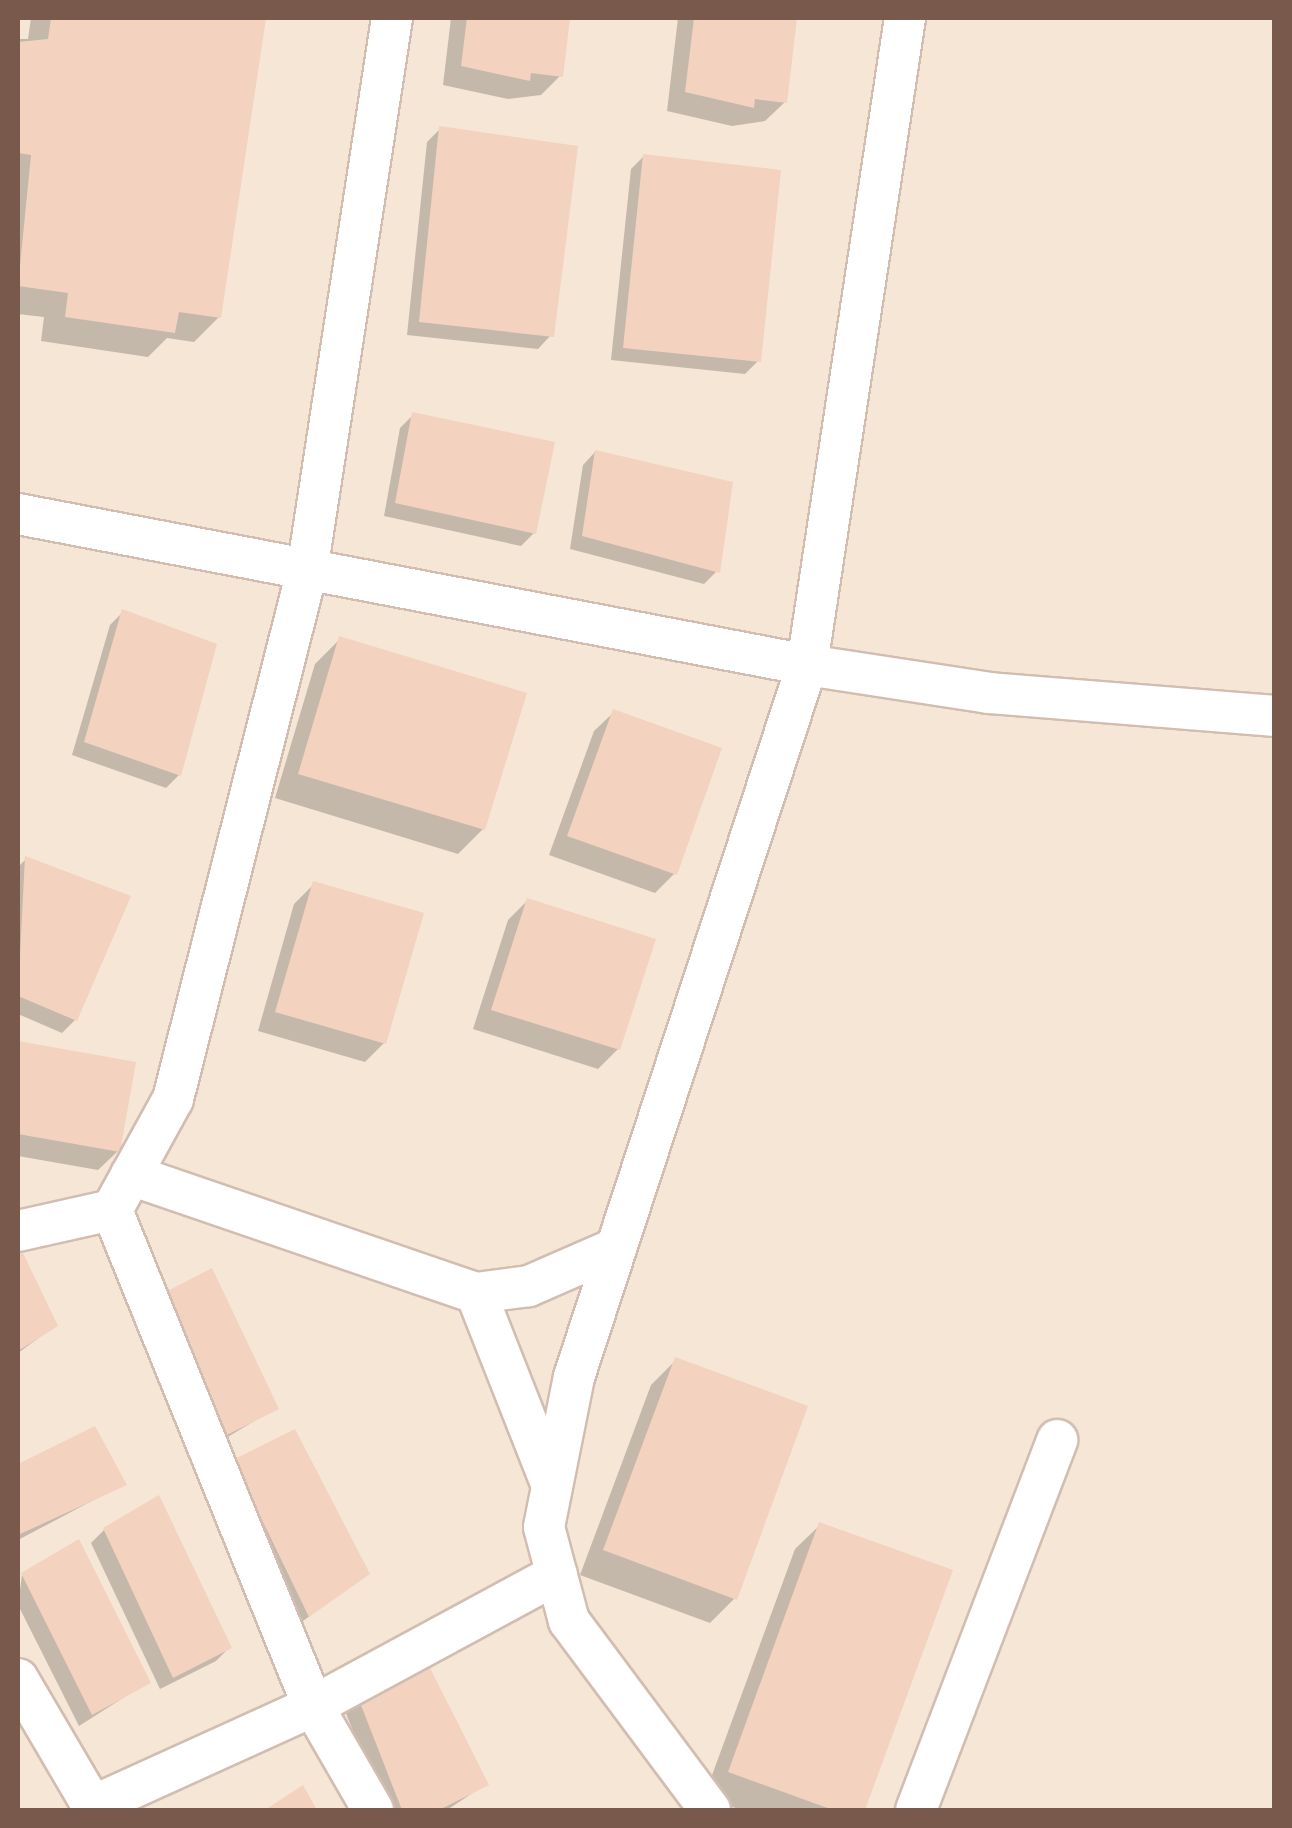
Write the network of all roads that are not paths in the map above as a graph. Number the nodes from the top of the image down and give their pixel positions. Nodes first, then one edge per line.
1 (392, 18) edge
2 (905, 18) edge
3 (18, 514) edge
4 (307, 572) junction
5 (806, 665) junction
6 (1274, 716) edge
7 (132, 1175) junction
8 (112, 1210) junction
9 (18, 1231) edge
10 (616, 1248) junction
11 (476, 1293) junction
12 (1056, 1440) dead end
13 (552, 1488) junction
14 (556, 1574) junction
15 (18, 1679) edge
16 (313, 1706) junction
17 (94, 1808) edge
18 (373, 1810) edge
19 (710, 1810) edge
20 (916, 1810) edge

1 - 4 street
2 - 5 street
3 - 4 street
4 - 5 street
4 - 7 street
5 - 6 street
5 - 10 street
7 - 8 street
7 - 11 street
8 - 9 street
8 - 16 street
10 - 11 street
10 - 13 street
11 - 13 street
12 - 20 street
13 - 14 street
14 - 16 street
14 - 19 street
15 - 17 street
16 - 17 street
16 - 18 street

